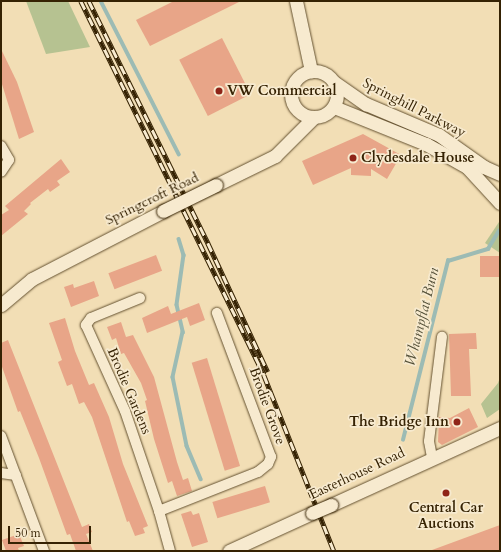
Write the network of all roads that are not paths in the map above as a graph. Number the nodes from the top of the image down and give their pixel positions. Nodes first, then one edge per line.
1 (296, 1) edge
2 (310, 71) junction
3 (334, 82) junction
4 (334, 107) junction
5 (312, 118) junction
6 (1, 146) edge
7 (1, 172) edge
8 (500, 174) edge
9 (500, 203) edge
10 (140, 298) dead end
11 (1, 304) edge
12 (217, 313) dead end
13 (442, 337) dead end
14 (500, 428) edge
15 (1, 436) edge
16 (432, 458) junction
17 (1, 473) edge
18 (16, 475) junction
19 (159, 511) junction
20 (44, 551) edge
21 (170, 551) edge
22 (229, 551) edge

1 - 2 street
2 - 3 street
2 - 5 street
3 - 4 street
3 - 8 street, Springhill Parkway
4 - 5 street
4 - 9 street, Springhill Parkway
5 - 11 street, Springcroft Road, bridge
6 - 7 street
10 - 19 street, Brodie Gardens
12 - 19 street, Brodie Grove
13 - 16 street
14 - 16 street, Easterhouse Road
15 - 18 street
16 - 22 street, Easterhouse Road, bridge
17 - 18 street
18 - 20 street
19 - 21 street, Brodie Gardens

